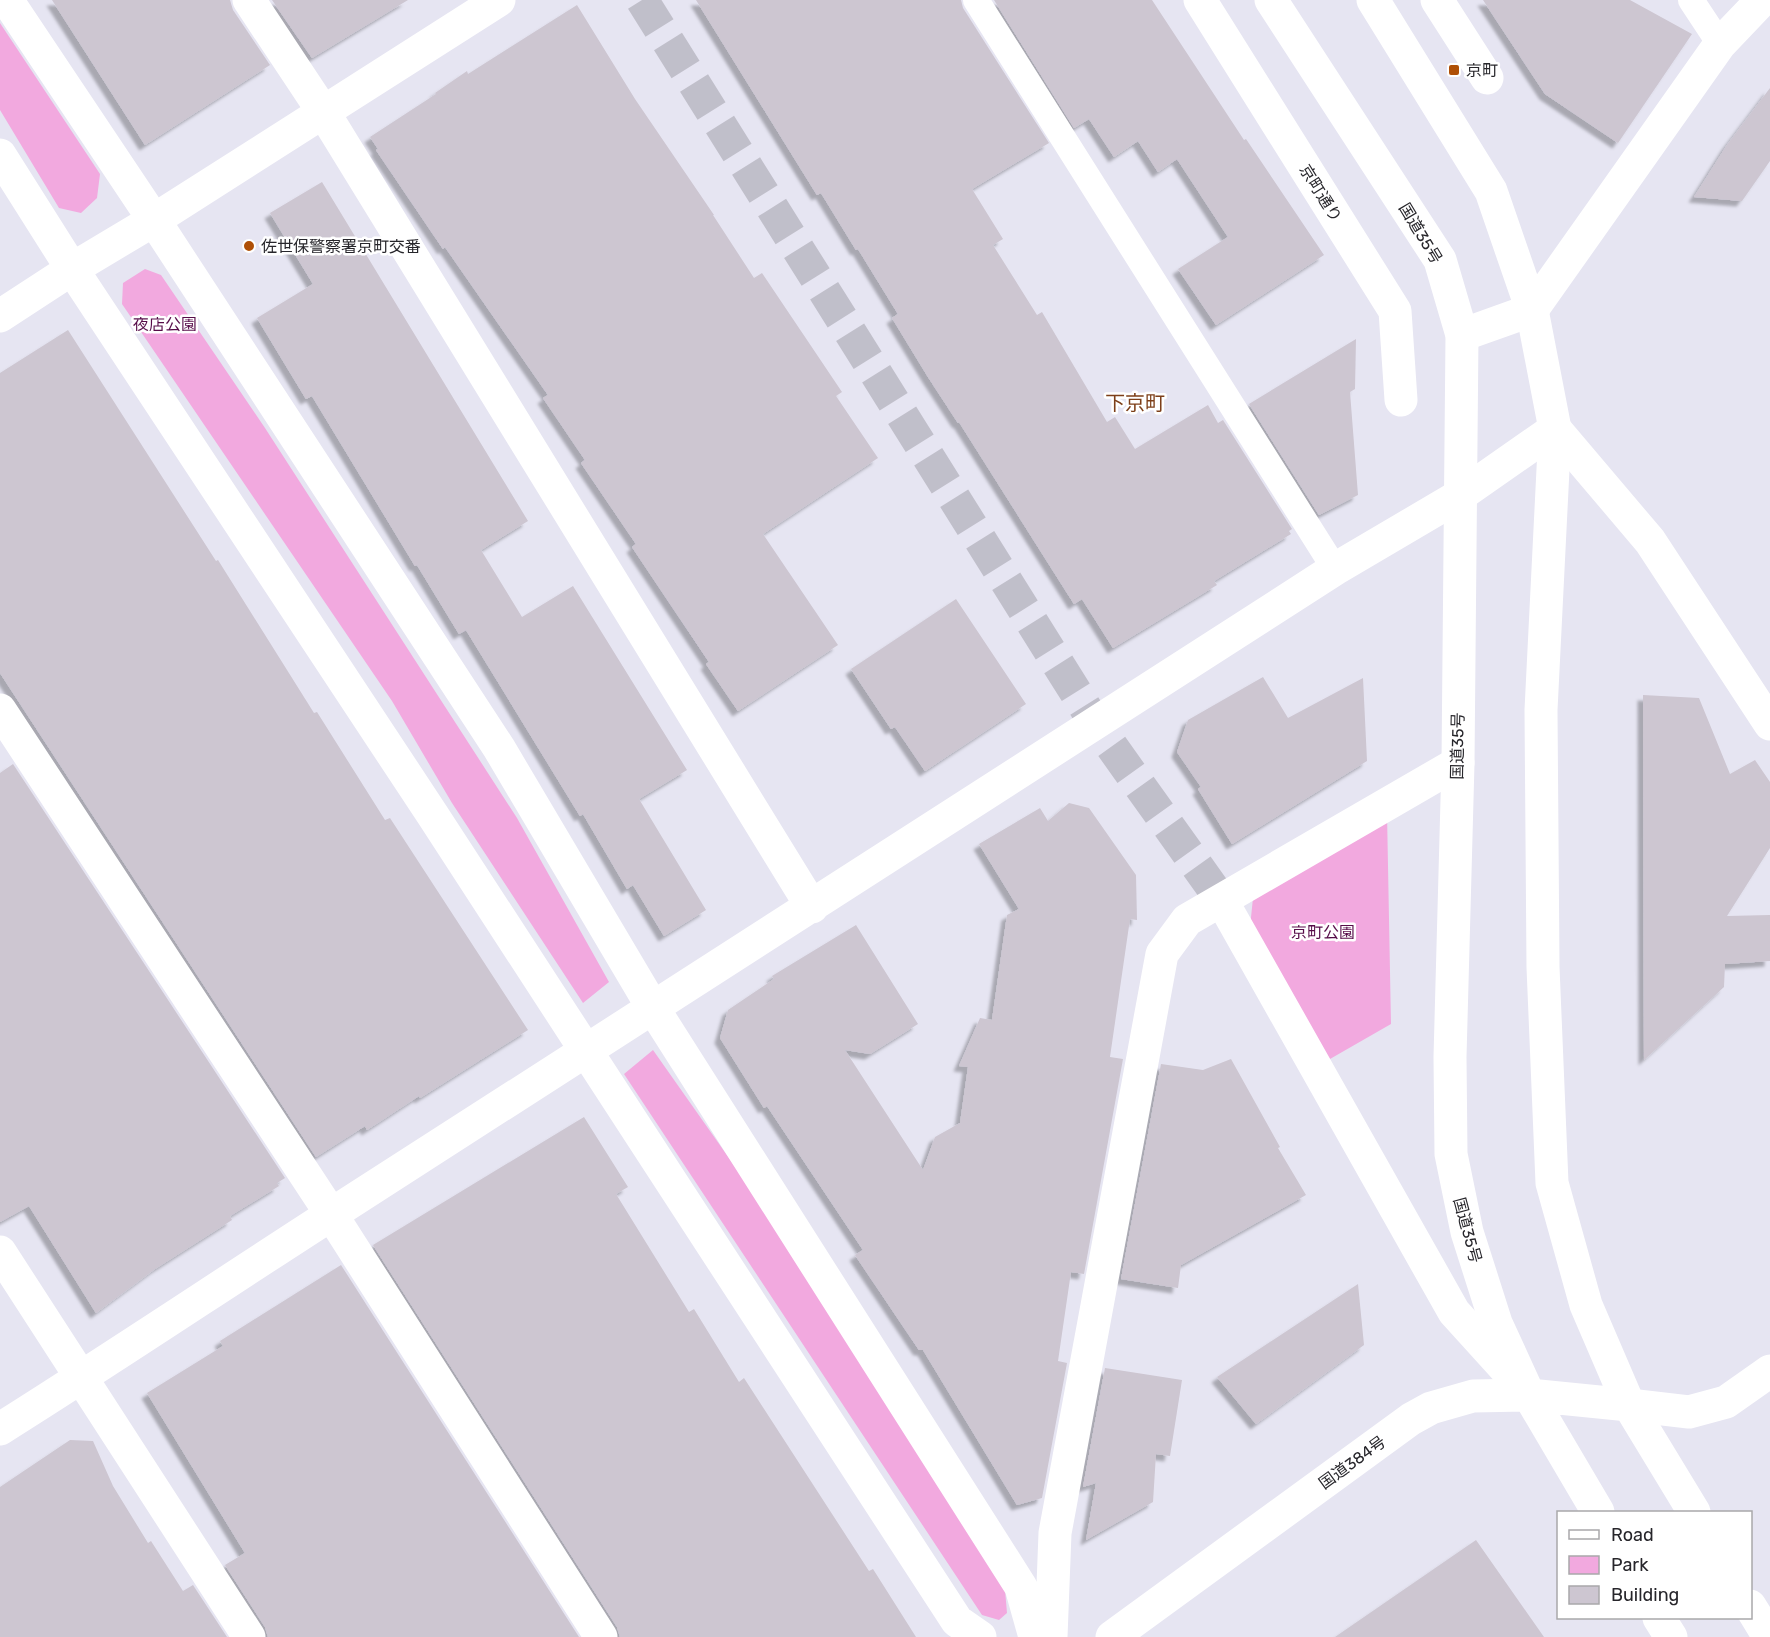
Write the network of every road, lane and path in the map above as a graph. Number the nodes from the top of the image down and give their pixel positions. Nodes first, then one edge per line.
1 (7, 0) edge
2 (249, 0) edge
3 (499, 0) edge
4 (976, 0) edge
5 (1200, 0) edge
6 (1271, 0) edge
7 (1373, 0) edge
8 (1437, 0) edge
9 (1691, 0) edge
10 (1762, 0) edge
11 (1719, 44) junction
12 (1487, 78) dead end
13 (324, 113) junction
14 (0, 155) edge
15 (154, 220) junction
16 (72, 269) junction
17 (1532, 310) junction
18 (0, 316) edge
19 (1462, 335) junction
20 (1401, 400) dead end
21 (1556, 429) junction
22 (1459, 495) junction
23 (1335, 568) junction
24 (0, 710) edge
25 (1770, 724) edge
26 (1458, 763) junction
27 (1222, 902) junction
28 (812, 907) junction
29 (653, 1008) junction
30 (586, 1052) junction
31 (331, 1214) junction
32 (0, 1252) edge
33 (1770, 1371) edge
34 (81, 1378) junction
35 (1529, 1395) junction
36 (1629, 1405) junction
37 (0, 1428) edge
38 (1597, 1511) edge
39 (1693, 1511) edge
40 (1752, 1609) edge
41 (1660, 1619) edge
42 (249, 1637) edge
43 (601, 1637) edge
44 (980, 1637) edge
45 (1035, 1637) edge
46 (1051, 1637) edge
47 (1112, 1637) edge
48 (1671, 1637) edge
49 (1769, 1637) edge

1 - 15 main road
2 - 13 main road
3 - 13 main road
4 - 23 lane
5 - 20 main road, 京町通り
6 - 19 main road, 国道35号
7 - 17 main road
8 - 12 main road
9 - 11 lane
10 - 11 main road
11 - 17 main road
13 - 15 main road
13 - 28 main road
14 - 16 main road
15 - 16 main road
15 - 29 main road
16 - 18 main road
16 - 30 main road
17 - 19 main road
17 - 21 main road
19 - 22 main road, 国道35号
21 - 22 main road
21 - 25 main road
21 - 36 main road
22 - 23 main road
22 - 26 main road, 国道35号
23 - 28 main road
24 - 31 main road
26 - 27 main road
26 - 35 main road, 国道35号
27 - 35 main road
27 - 46 main road
28 - 29 main road
29 - 30 main road
29 - 45 main road
30 - 31 main road
30 - 44 main road
31 - 34 main road
31 - 43 main road
32 - 34 main road
33 - 36 main road, 国道384号
34 - 37 main road
34 - 42 main road
35 - 36 main road, 国道384号
35 - 38 main road, 国道35号
35 - 47 main road, 国道384号
36 - 39 main road
40 - 49 main road
41 - 48 main road

